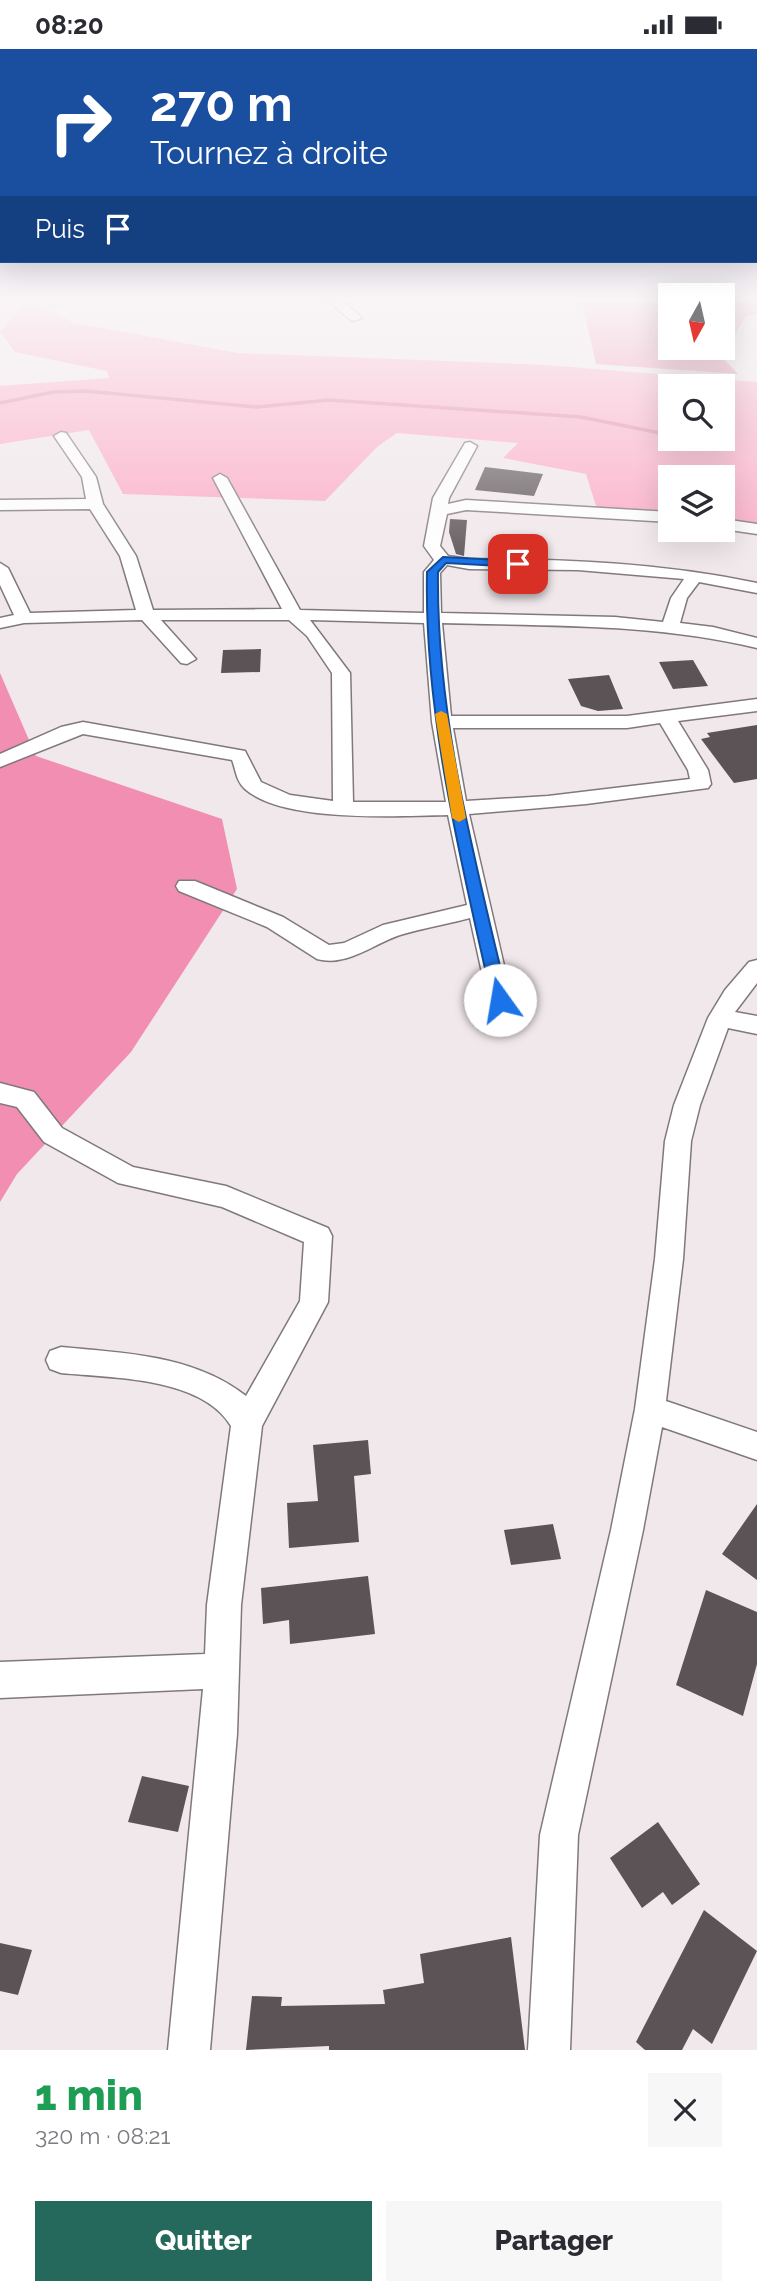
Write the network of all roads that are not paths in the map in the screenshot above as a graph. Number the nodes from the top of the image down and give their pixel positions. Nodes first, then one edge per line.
1 (61, 436) dead end
2 (470, 446) dead end
3 (220, 478) dead end
4 (95, 504) junction
5 (0, 505) edge
6 (440, 511) junction
7 (658, 516) edge
8 (735, 526) edge
9 (757, 529) edge
10 (443, 560) junction
11 (0, 568) edge
12 (695, 575) junction
13 (757, 588) edge
14 (145, 613) junction
15 (294, 615) junction
16 (24, 618) junction
17 (432, 618) junction
18 (0, 623) edge
19 (670, 626) junction
20 (757, 643) edge
21 (187, 659) dead end
22 (757, 705) edge
23 (666, 717) junction
24 (442, 722) junction
25 (0, 761) edge
26 (343, 808) junction
27 (457, 810) junction
28 (187, 886) dead end
29 (480, 909) junction
30 (757, 968) edge
31 (500, 1000) dead end
32 (720, 1018) junction
33 (757, 1025) edge
34 (0, 1093) edge
35 (61, 1360) dead end
36 (650, 1409) junction
37 (247, 1423) junction
38 (757, 1446) edge
39 (221, 1671) junction
40 (0, 1680) edge
41 (188, 2050) edge
42 (549, 2050) edge

1 - 4 street
2 - 6 street
3 - 15 street
4 - 5 street
4 - 14 street
6 - 7 street
6 - 10 street
8 - 9 street
10 - 12 street
10 - 17 street
11 - 16 street
12 - 13 street
12 - 19 street
14 - 15 street
14 - 16 street
14 - 21 street
15 - 17 street
15 - 26 street
16 - 18 street
17 - 19 street
17 - 24 street
19 - 20 street
22 - 23 street
23 - 24 street
23 - 27 street
24 - 27 street
25 - 26 street
26 - 27 street
27 - 29 street
28 - 29 street
29 - 31 street
30 - 32 street
32 - 33 street
32 - 36 street
34 - 37 street
35 - 37 street
36 - 38 street
36 - 42 street
37 - 39 street
39 - 40 street
39 - 41 street

